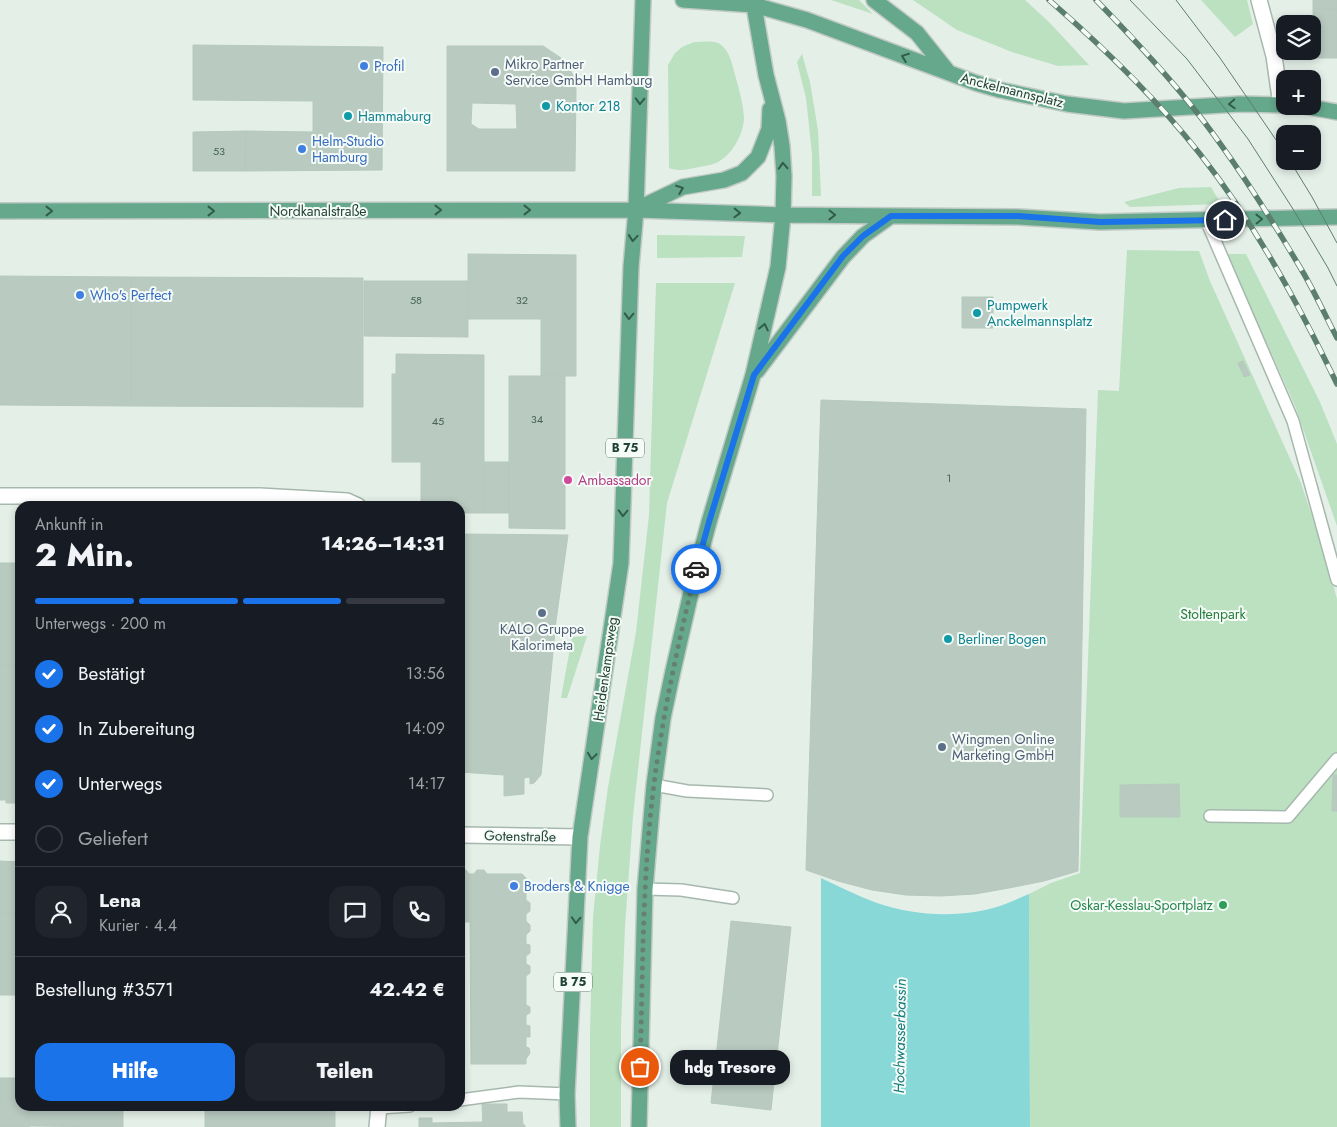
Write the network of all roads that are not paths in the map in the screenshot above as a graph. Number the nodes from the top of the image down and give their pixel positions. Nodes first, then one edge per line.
1 (643, 0) edge
2 (683, 0) edge
3 (874, 0) edge
4 (1259, 0) edge
5 (754, 2) edge
6 (1277, 70) edge
7 (950, 74) junction
8 (771, 94) junction
9 (1276, 105) edge
10 (1321, 109) edge
11 (1337, 112) edge
12 (636, 210) junction
13 (0, 211) edge
14 (783, 214) junction
15 (891, 216) junction
16 (1337, 217) edge
17 (1206, 220) junction
18 (754, 375) junction
19 (0, 496) edge
20 (346, 501) edge
21 (1337, 580) edge
22 (1337, 760) edge
23 (654, 785) junction
24 (767, 795) dead end
25 (1210, 816) dead end
26 (0, 832) edge
27 (15, 832) edge
28 (465, 835) edge
29 (580, 837) junction
30 (645, 889) junction
31 (734, 898) dead end
32 (567, 1094) junction
33 (465, 1099) edge
34 (379, 1111) edge
35 (378, 1127) edge
36 (568, 1127) edge
37 (639, 1127) edge

1 -> 12 main road, B 75
2 - 5 main road, Anckelmannsplatz
3 - 7 main road
4 - 6 street
7 -> 5 main road, Anckelmannsplatz
5 - 8 main road
9 -> 7 main road, Anckelmannsplatz
12 -> 8 main road
14 -> 8 main road
10 - 11 main road
13 -> 12 main road, Nordkanalstraße
12 -> 14 main road
12 -> 29 main road, Heidenkampsweg / B 75
14 -> 15 main road
18 -> 14 main road
15 - 17 main road
15 - 18 main road
17 -> 16 main road
17 - 21 lane
18 - 23 main road
19 - 20 street
22 - 25 lane
23 - 24 lane
23 - 30 main road
26 - 27 street
28 - 29 street, Gotenstraße
29 -> 32 main road, Heidenkampsweg / B 75
30 - 31 lane
30 - 37 main road
32 - 33 lane
32 - 36 main road, Heidenkampsweg / B 75
34 - 35 street

